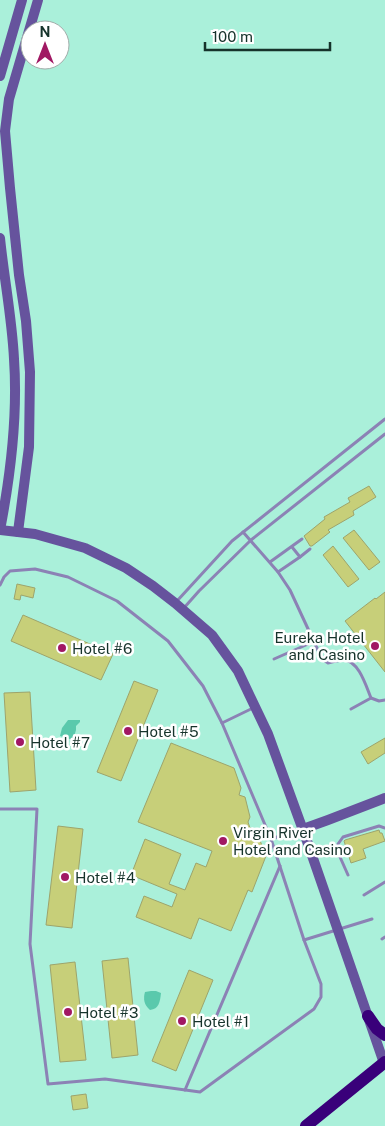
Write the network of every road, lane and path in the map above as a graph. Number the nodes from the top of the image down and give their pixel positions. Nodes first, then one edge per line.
1 (22, 0) edge
2 (38, 0) edge
3 (0, 76) edge
4 (0, 238) edge
5 (385, 419) edge
6 (385, 434) edge
7 (7, 531) edge
8 (243, 532) junction
9 (302, 539) dead end
10 (251, 540) junction
11 (292, 547) junction
12 (310, 549) dead end
13 (300, 557) junction
14 (270, 562) junction
15 (278, 572) junction
16 (0, 585) edge
17 (179, 606) junction
18 (315, 641) junction
19 (274, 659) dead end
20 (371, 698) junction
21 (385, 700) edge
22 (256, 707) junction
23 (352, 709) dead end
24 (222, 723) junction
25 (385, 798) edge
26 (0, 810) edge
27 (302, 828) junction
28 (385, 828) edge
29 (271, 839) junction
30 (280, 866) junction
31 (348, 875) dead end
32 (385, 882) edge
33 (364, 895) dead end
34 (372, 919) dead end
35 (337, 929) junction
36 (304, 940) junction
37 (368, 1016) junction
38 (385, 1035) edge
39 (384, 1062) edge
40 (185, 1090) junction
41 (306, 1126) edge

1 - 3 main road
2 - 7 main road
4 - 7 main road
5 - 8 lane
6 - 10 lane
7 - 17 main road
8 - 10 lane
8 - 17 lane
9 - 11 lane
10 - 14 lane
10 - 17 lane
11 - 13 lane
11 - 14 lane
12 - 13 lane
13 - 15 lane
14 - 15 lane
15 - 18 lane
16 - 24 lane
17 - 22 main road
18 - 19 lane
18 - 20 lane
20 - 21 lane
20 - 23 lane
22 - 24 lane
22 - 27 main road
24 - 29 lane
25 - 27 main road
26 - 40 lane
27 - 29 lane
27 - 35 main road
28 - 31 lane
29 - 30 lane
30 - 36 lane
30 - 40 lane
32 - 33 lane
34 - 35 lane
35 - 36 lane
35 - 37 main road
36 - 40 lane
37 - 38 highway
37 - 39 main road
39 - 41 highway

